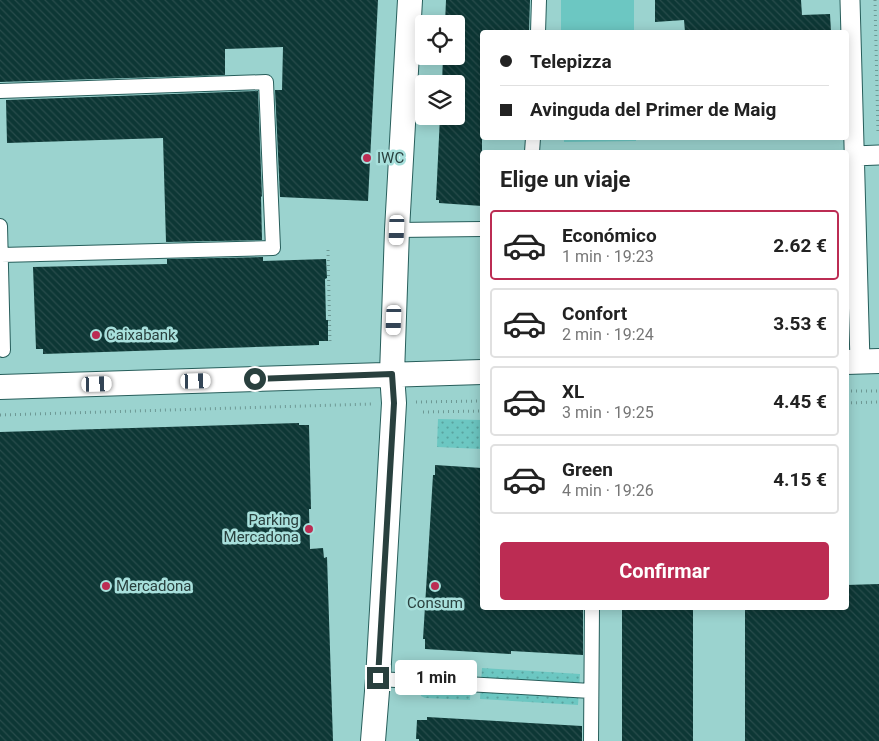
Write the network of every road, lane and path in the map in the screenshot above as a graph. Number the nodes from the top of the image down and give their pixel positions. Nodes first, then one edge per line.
1 (410, 0) edge
2 (540, 0) edge
3 (850, 0) edge
4 (875, 0) edge
5 (538, 30) edge
6 (0, 91) edge
7 (854, 156) junction
8 (879, 156) edge
9 (851, 222) edge
10 (0, 226) edge
11 (480, 229) edge
12 (397, 230) junction
13 (328, 250) dead end
14 (1, 255) junction
15 (330, 343) dead end
16 (3, 350) dead end
17 (862, 362) edge
18 (480, 372) edge
19 (392, 374) junction
20 (0, 387) edge
21 (879, 390) edge
22 (849, 391) edge
23 (480, 401) edge
24 (425, 402) dead end
25 (879, 402) edge
26 (849, 403) edge
27 (374, 404) dead end
28 (480, 411) edge
29 (423, 412) dead end
30 (0, 415) edge
31 (592, 610) edge
32 (378, 678) junction
33 (591, 691) junction
34 (373, 741) edge
35 (591, 741) edge

1 - 12 street
2 - 5 street
3 - 7 street
4 - 8 path
6 - 14 street
7 - 8 street
7 - 9 street
9 - 17 street
10 - 14 street
11 - 12 street
12 - 19 street
13 - 15 path
14 - 16 street
18 - 19 street
19 - 20 street
19 - 32 street
21 - 22 path
23 - 24 path
25 - 26 path
27 - 30 path
28 - 29 path
31 - 33 street
32 - 33 street
32 - 34 street
33 - 35 street

